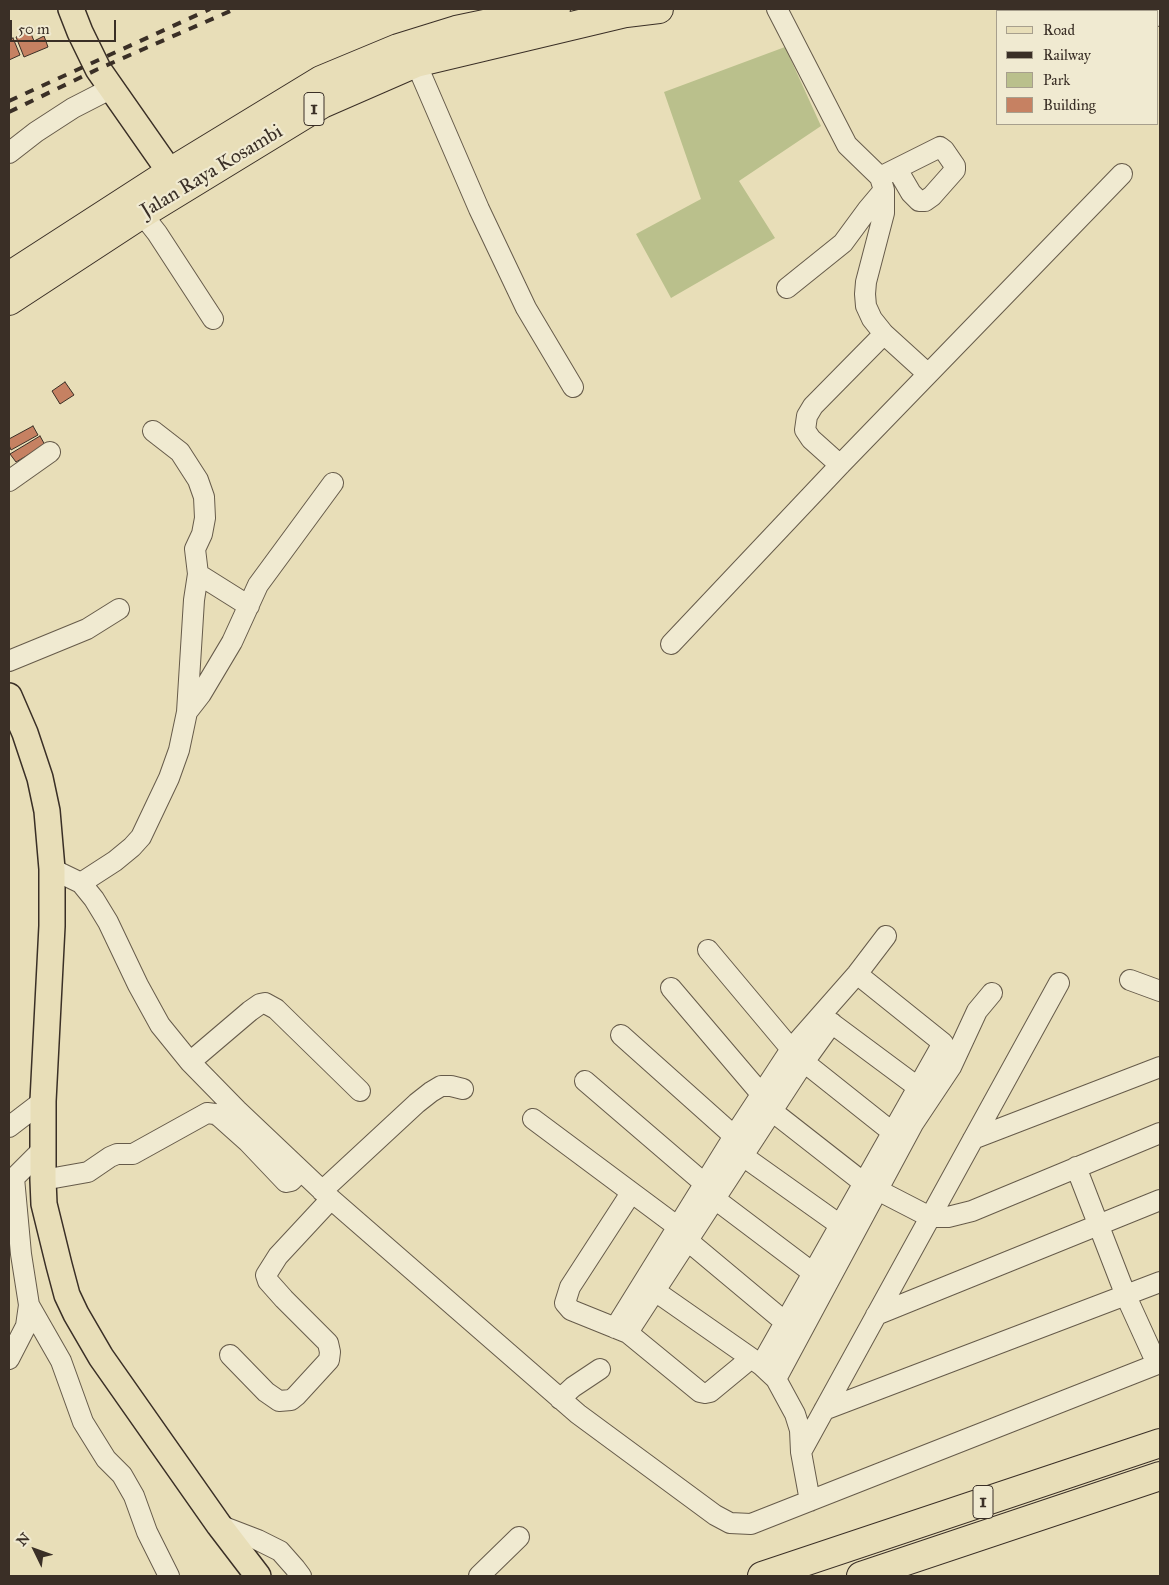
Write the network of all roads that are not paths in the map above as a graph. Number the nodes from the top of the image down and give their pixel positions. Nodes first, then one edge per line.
1 (71, 9) edge
2 (556, 9) edge
3 (659, 9) edge
4 (777, 9) edge
5 (416, 63) junction
6 (112, 88) junction
7 (9, 153) edge
8 (170, 172) junction
9 (1122, 174) dead end
10 (887, 179) junction
11 (142, 214) junction
12 (9, 276) edge
13 (787, 288) dead end
14 (9, 301) edge
15 (213, 319) dead end
16 (884, 334) junction
17 (928, 374) junction
18 (573, 387) dead end
19 (153, 431) dead end
20 (50, 452) dead end
21 (840, 465) junction
22 (9, 481) edge
23 (333, 483) dead end
24 (198, 574) junction
25 (249, 606) junction
26 (119, 609) dead end
27 (671, 644) dead end
28 (9, 660) edge
29 (10, 702) edge
30 (187, 712) junction
31 (52, 869) junction
32 (81, 883) junction
33 (886, 936) dead end
34 (708, 950) dead end
35 (857, 974) junction
36 (1130, 980) dead end
37 (1059, 983) dead end
38 (671, 988) dead end
39 (1160, 991) edge
40 (992, 993) dead end
41 (826, 1019) junction
42 (621, 1035) dead end
43 (798, 1055) junction
44 (190, 1062) junction
45 (1160, 1067) edge
46 (585, 1081) dead end
47 (464, 1089) dead end
48 (360, 1091) dead end
49 (924, 1092) junction
50 (43, 1101) junction
51 (767, 1103) junction
52 (533, 1119) dead end
53 (9, 1127) edge
54 (892, 1132) junction
55 (1160, 1133) edge
56 (734, 1136) junction
57 (973, 1139) junction
58 (42, 1149) junction
59 (743, 1156) junction
60 (1076, 1168) junction
61 (301, 1171) junction
62 (11, 1175) edge
63 (43, 1180) junction
64 (871, 1187) junction
65 (713, 1192) junction
66 (631, 1193) junction
67 (326, 1195) junction
68 (1160, 1200) edge
69 (930, 1217) junction
70 (1098, 1224) junction
71 (840, 1225) junction
72 (683, 1234) junction
73 (813, 1273) junction
74 (1160, 1282) edge
75 (655, 1291) junction
76 (1126, 1296) junction
77 (807, 1303) junction
78 (29, 1305) junction
79 (876, 1315) junction
80 (785, 1322) junction
81 (622, 1330) junction
82 (230, 1355) dead end
83 (9, 1359) edge
84 (756, 1362) junction
85 (1158, 1364) edge
86 (600, 1370) dead end
87 (776, 1379) junction
88 (560, 1399) junction
89 (824, 1410) junction
90 (1156, 1444) edge
91 (801, 1452) junction
92 (1160, 1476) edge
93 (810, 1501) junction
94 (219, 1525) junction
95 (519, 1537) dead end
96 (169, 1576) edge
97 (258, 1576) edge
98 (301, 1576) edge
99 (479, 1576) edge
100 (762, 1576) edge
101 (861, 1576) edge

1 - 6 main road
2 - 8 highway, Jalan Raya Kosambi / 1
3 - 5 highway, Jalan Raya Kosambi / 1
4 - 10 street
5 - 11 highway, Jalan Raya Kosambi / 1
5 - 18 street
6 - 7 street
6 - 8 main road
8 - 12 highway, Jalan Raya Kosambi / 1
9 - 17 street
10 - 13 street
10 - 16 street
11 - 14 highway, Jalan Raya Kosambi / 1
11 - 15 street
16 - 17 street
16 - 21 street
17 - 21 street
19 - 24 street
20 - 22 street
21 - 27 street
23 - 25 street
24 - 25 street
24 - 30 street
25 - 30 street
26 - 28 street
29 - 31 main road
30 - 32 street
31 - 32 street
31 - 50 main road
32 - 44 street
33 - 35 street
34 - 43 street
35 - 41 street
35 - 49 street
36 - 39 street
37 - 57 street
38 - 51 street
40 - 49 street
41 - 43 street
41 - 49 street
42 - 56 street
43 - 51 street
43 - 54 street
44 - 48 street
44 - 61 street
45 - 57 street
46 - 65 street
47 - 67 street
49 - 54 street
49 - 64 street
50 - 53 street
50 - 58 main road
51 - 56 street
51 - 59 street
51 - 64 street
52 - 66 street
54 - 64 street
55 - 60 street
56 - 65 street
57 - 69 street
58 - 62 street
58 - 63 main road
59 - 65 street
59 - 71 street
60 - 69 street
60 - 70 street
61 - 63 street
61 - 67 street
62 - 78 street
63 - 94 main road
64 - 69 street
64 - 71 street
64 - 77 street
65 - 72 street
65 - 73 street
66 - 72 street
66 - 81 street
67 - 82 street
67 - 88 street
68 - 70 street
69 - 79 street
70 - 76 street
70 - 79 street
71 - 73 street
72 - 75 street
72 - 80 street
72 - 81 street
73 - 77 street
74 - 76 street
75 - 81 street
75 - 84 street
76 - 85 street
76 - 89 street
77 - 80 street
77 - 87 street
78 - 83 street
78 - 96 street
79 - 89 street
80 - 84 street
81 - 84 street
84 - 87 street
85 - 93 street
86 - 88 street
87 - 91 street
88 - 93 street
89 - 91 street
90 - 100 highway, 1
91 - 93 street
92 - 101 highway, 1
94 - 97 main road
94 - 98 street
95 - 99 street

